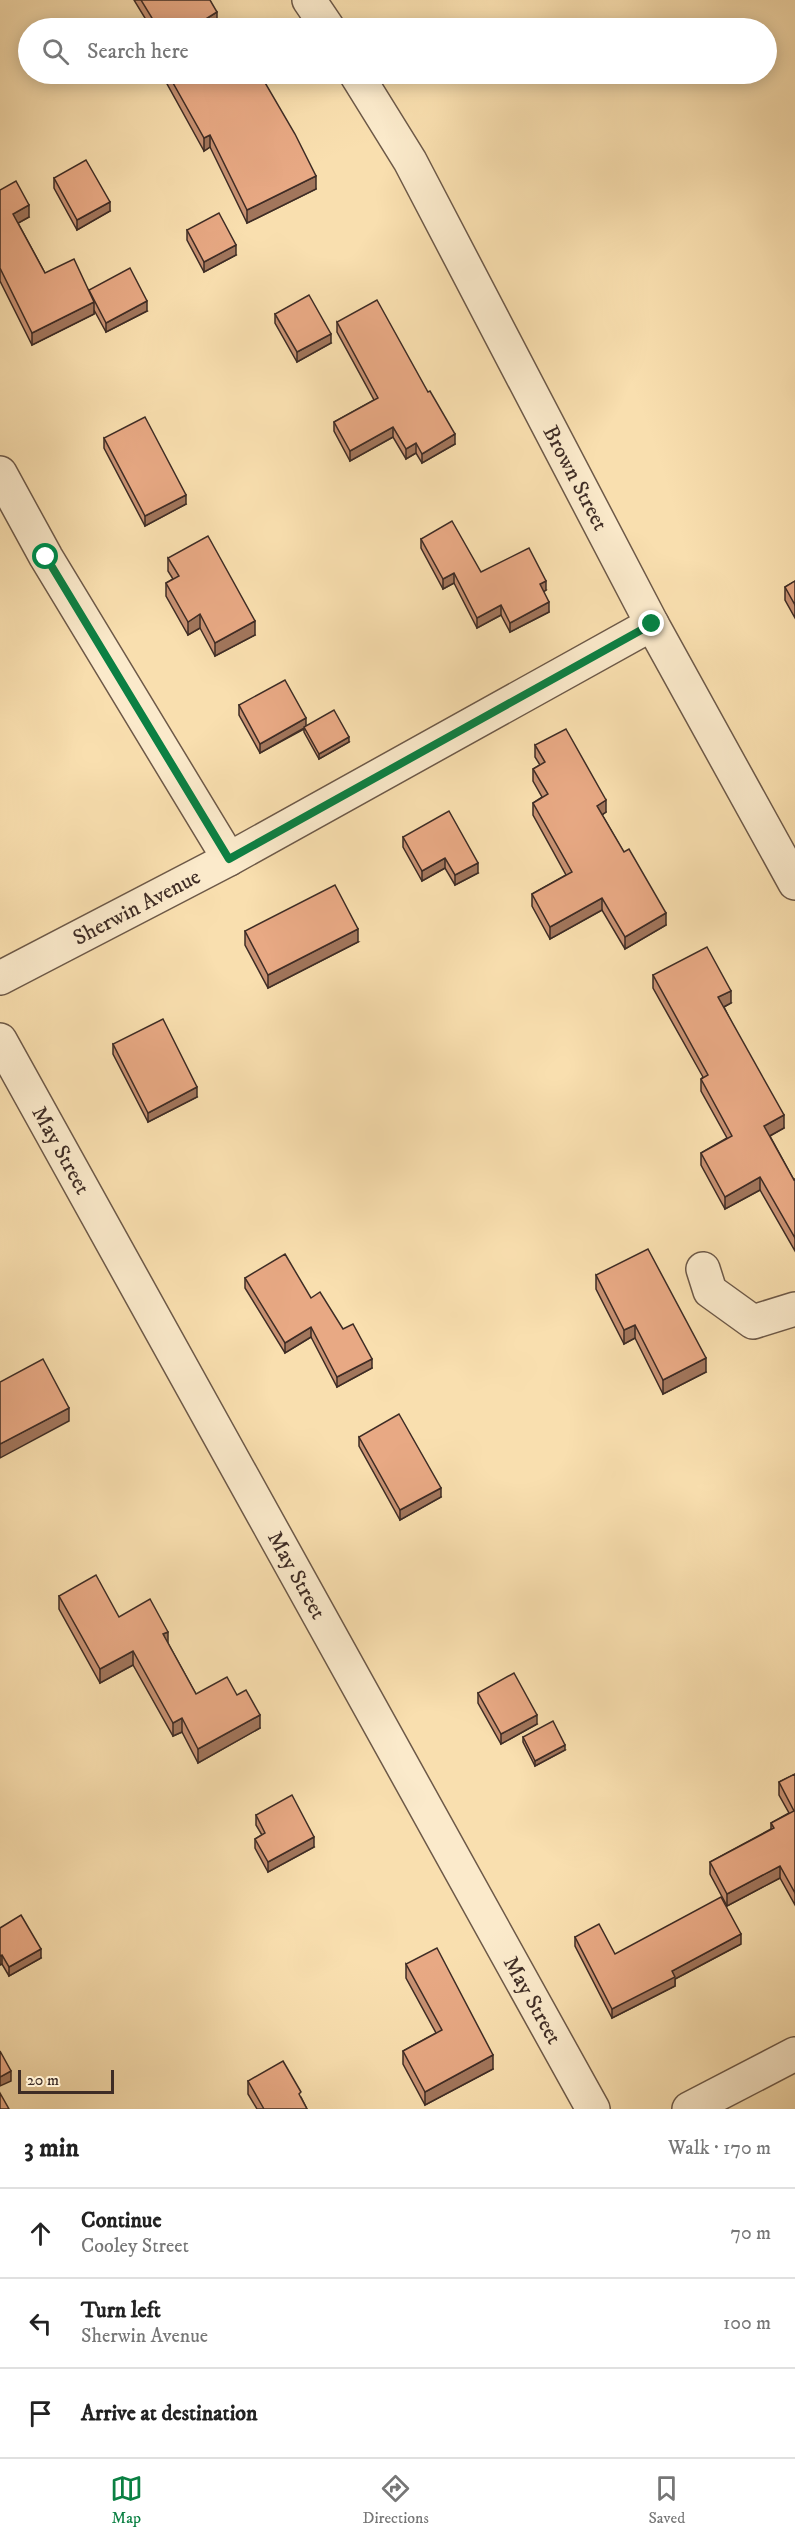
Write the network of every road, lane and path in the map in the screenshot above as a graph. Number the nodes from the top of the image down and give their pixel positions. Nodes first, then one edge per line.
1 (309, 0) edge
2 (321, 18) edge
3 (362, 84) edge
4 (0, 473) edge
5 (652, 624) junction
6 (229, 859) junction
7 (795, 883) edge
8 (0, 978) edge
9 (0, 1040) edge
10 (703, 1269) dead end
11 (795, 1309) edge
12 (795, 2054) edge
13 (593, 2109) edge
14 (689, 2109) edge

1 - 2 street
3 - 5 street, Brown Street
4 - 6 street
5 - 6 street, Sherwin Avenue
5 - 7 street, Brown Street
6 - 8 street, Sherwin Avenue
9 - 13 street, May Street
10 - 11 street
12 - 14 street

